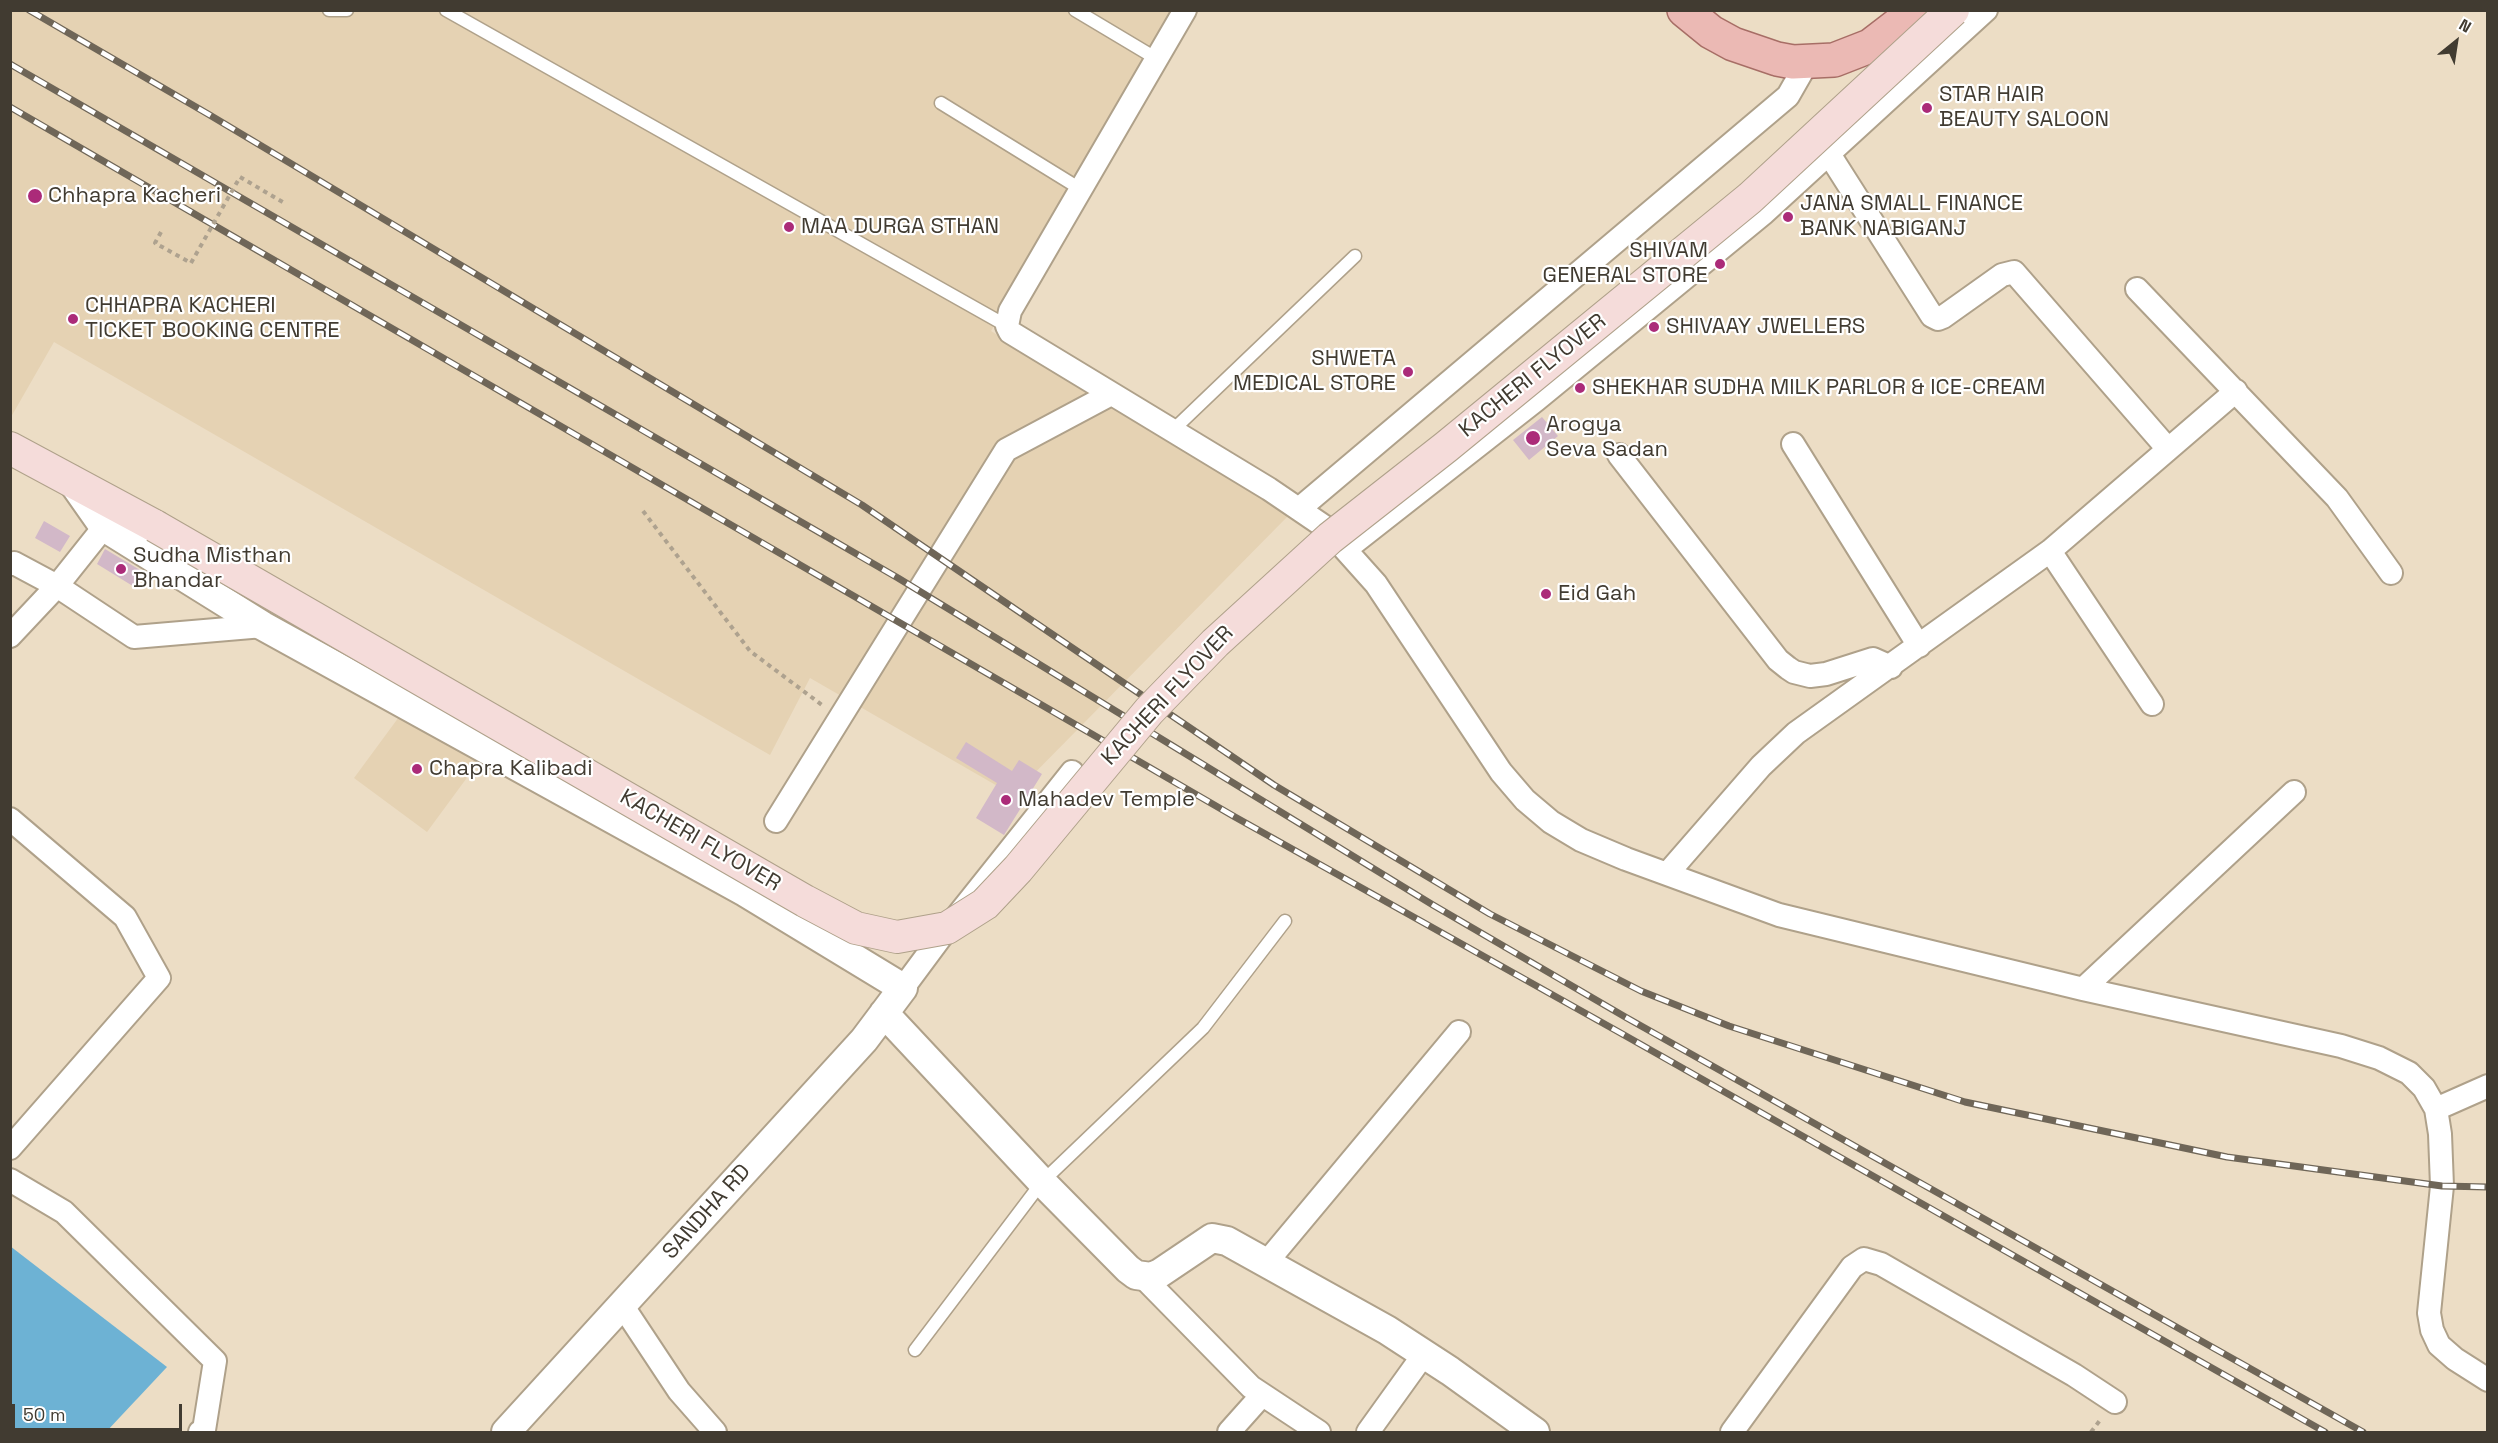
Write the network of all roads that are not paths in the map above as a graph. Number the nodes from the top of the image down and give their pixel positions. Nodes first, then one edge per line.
1 (329, 10) edge
2 (347, 10) edge
3 (446, 10) edge
4 (1075, 10) edge
5 (1185, 10) edge
6 (1684, 10) edge
7 (1917, 10) edge
8 (1953, 10) edge
9 (1986, 10) edge
10 (1157, 59) junction
11 (1808, 61) junction
12 (941, 103) dead end
13 (1829, 154) junction
14 (1082, 190) junction
15 (1355, 256) dead end
16 (2138, 289) dead end
17 (1007, 326) junction
18 (2236, 390) junction
19 (1111, 394) junction
20 (1172, 431) junction
21 (1793, 444) dead end
22 (10, 448) edge
23 (2168, 450) junction
24 (1619, 455) dead end
25 (71, 480) junction
26 (1299, 508) junction
27 (104, 527) junction
28 (1346, 549) junction
29 (2050, 551) junction
30 (10, 564) edge
31 (2391, 573) dead end
32 (57, 586) junction
33 (262, 626) junction
34 (10, 636) edge
35 (1919, 646) junction
36 (1891, 667) junction
37 (2152, 704) dead end
38 (1072, 772) dead end
39 (2294, 792) dead end
40 (10, 819) edge
41 (776, 821) dead end
42 (1667, 874) junction
43 (1285, 921) dead end
44 (903, 988) junction
45 (2083, 989) junction
46 (884, 1013) junction
47 (1459, 1032) dead end
48 (2487, 1086) edge
49 (2436, 1109) junction
50 (10, 1148) edge
51 (10, 1180) edge
52 (1042, 1182) junction
53 (1266, 1263) junction
54 (1143, 1277) junction
55 (622, 1305) junction
56 (915, 1350) dead end
57 (1424, 1354) junction
58 (2487, 1380) edge
59 (1262, 1395) junction
60 (2115, 1402) dead end
61 (200, 1432) edge
62 (506, 1432) edge
63 (715, 1432) edge
64 (1229, 1432) edge
65 (1319, 1432) edge
66 (1368, 1432) edge
67 (1534, 1432) edge
68 (1732, 1432) edge

1 - 2 lane
3 - 17 lane
4 - 10 lane
5 - 10 street
6 - 11 main road
7 - 11 main road
8 - 25 main road, KACHERI FLYOVER, bridge
9 - 13 street
10 - 14 street
11 - 26 street
12 - 14 lane
13 - 23 street
13 - 28 street
14 - 17 street
15 - 20 lane
16 - 18 street
17 - 19 street
18 - 23 street
18 - 31 street
19 - 20 street
19 - 41 street
20 - 26 street
21 - 35 street
22 - 25 main road, KACHERI FLYOVER
23 - 29 street
24 - 36 street
25 - 27 street
26 - 28 street
27 - 32 street
27 - 33 street
28 - 42 street
29 - 35 street
29 - 37 street
30 - 32 street
32 - 33 street
32 - 34 street
33 - 44 street
35 - 36 street
36 - 42 street
38 - 44 street
39 - 45 street
40 - 50 street
42 - 45 street
43 - 52 lane
44 - 46 street, SANDHA RD
45 - 49 street
46 - 52 street
46 - 55 street, SANDHA RD
47 - 53 street
48 - 49 street
49 - 58 street
51 - 61 street
52 - 54 street
52 - 56 lane
53 - 54 street
53 - 57 street
54 - 59 street
55 - 62 street, SANDHA RD
55 - 63 street
57 - 66 street
57 - 67 street
59 - 64 street
59 - 65 street
60 - 68 street

